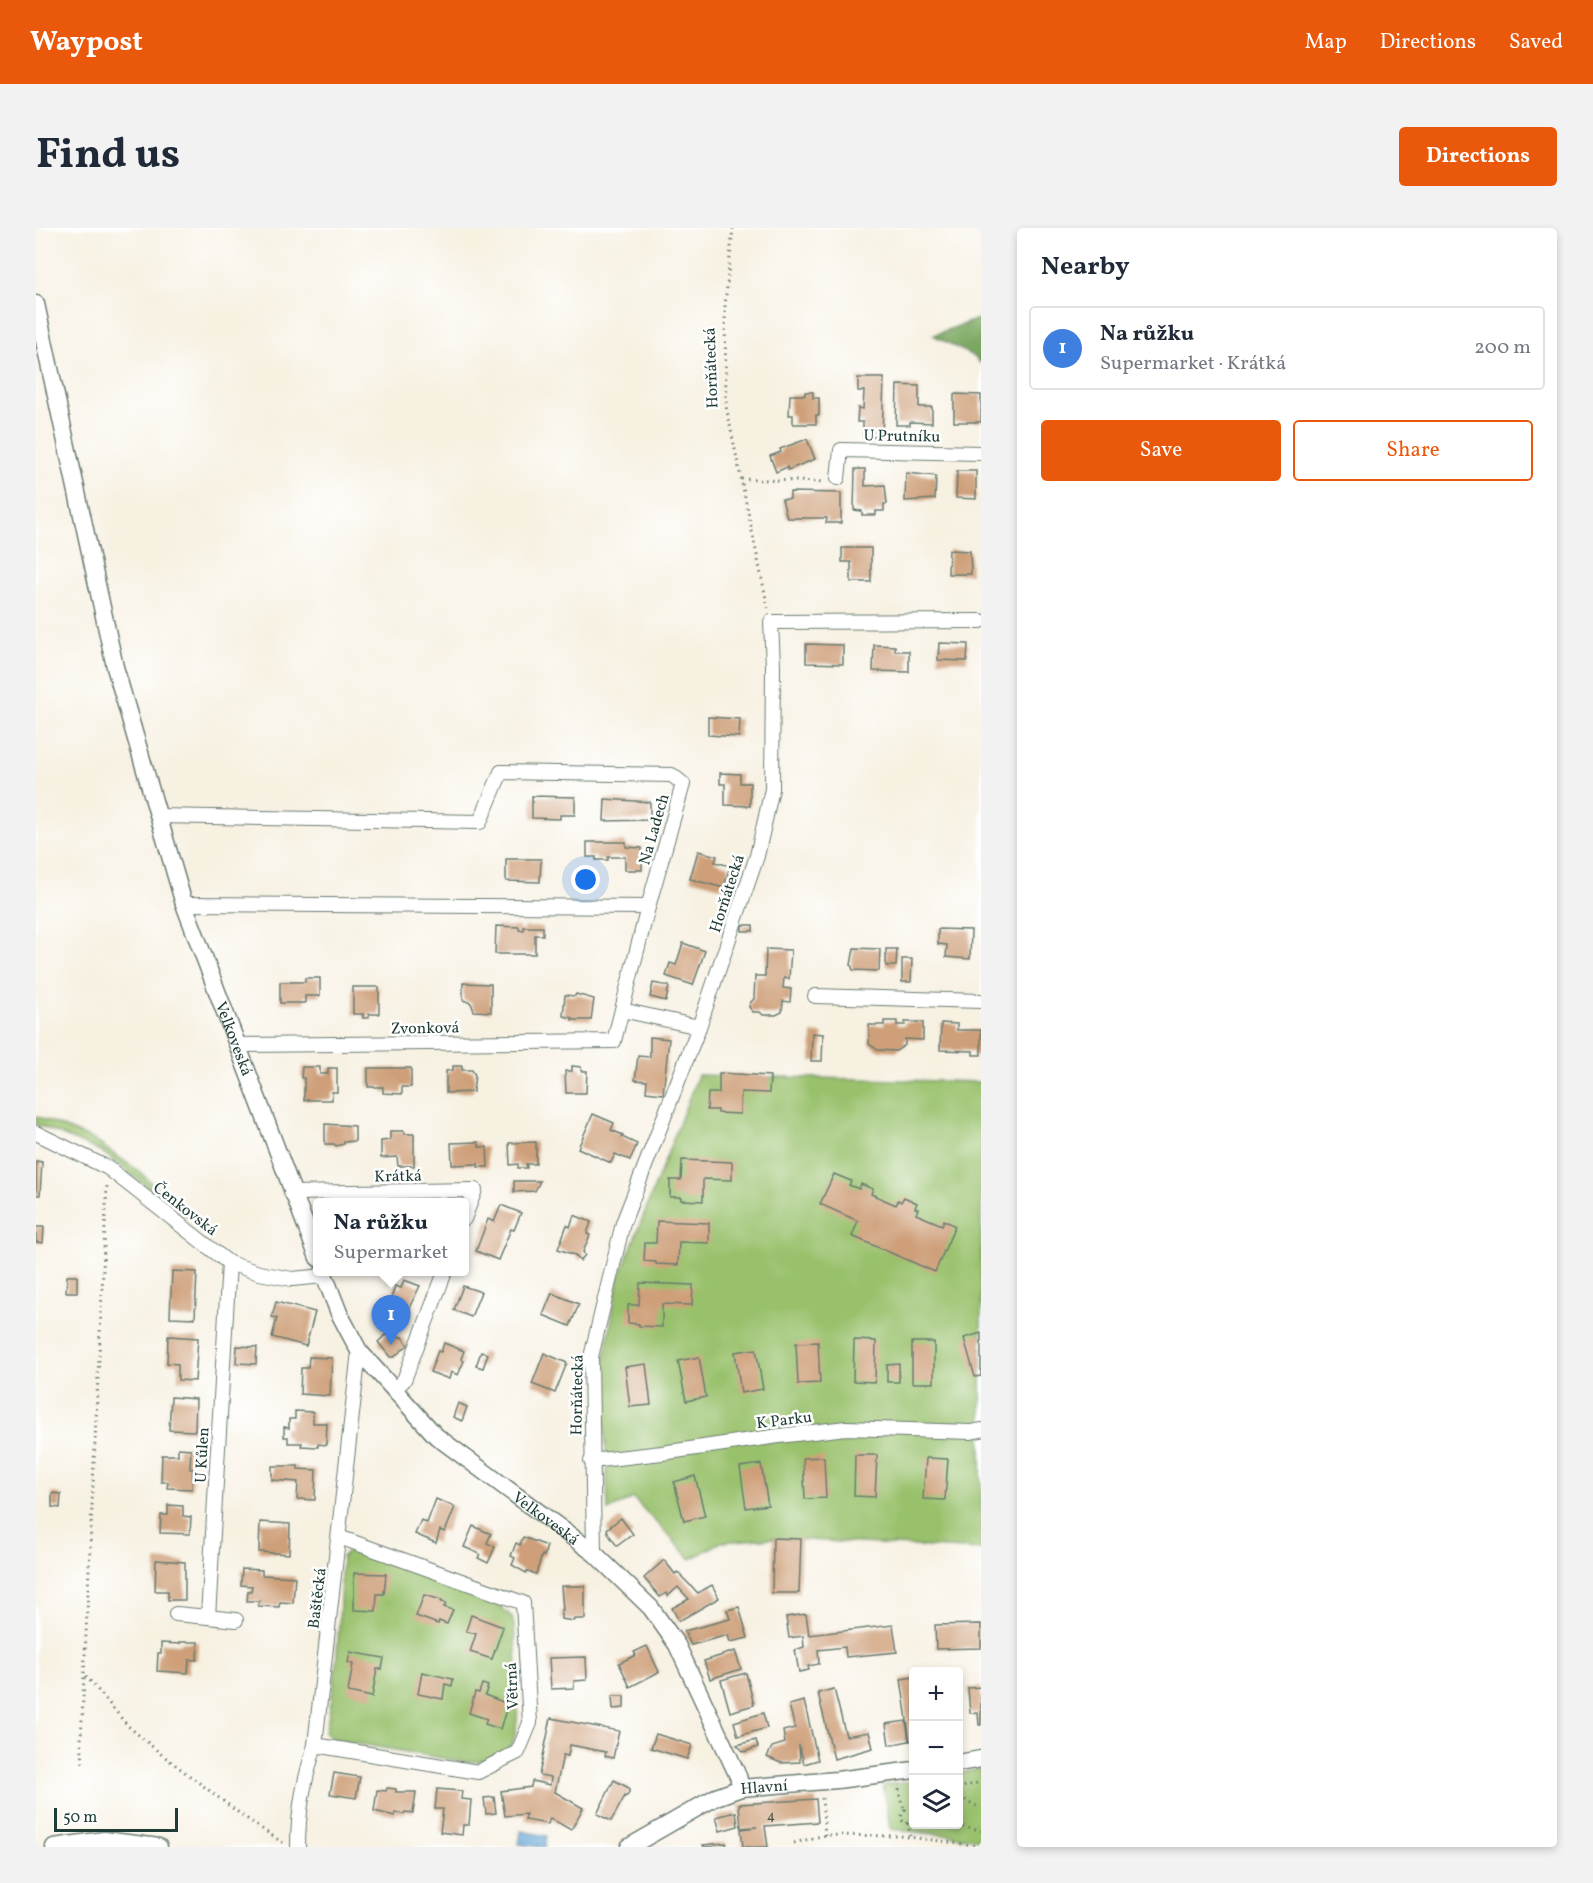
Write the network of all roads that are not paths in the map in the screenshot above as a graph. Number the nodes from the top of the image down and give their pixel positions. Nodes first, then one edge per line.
1 (36, 304) edge
2 (981, 453) edge
3 (838, 478) road end
4 (981, 621) edge
5 (158, 816) junction
6 (184, 904) junction
7 (648, 907) junction
8 (815, 996) dead end
9 (981, 1001) edge
10 (622, 1010) junction
11 (699, 1027) junction
12 (237, 1045) junction
13 (36, 1133) edge
14 (291, 1193) junction
15 (469, 1207) edge
16 (313, 1246) edge
17 (229, 1263) junction
18 (313, 1276) edge
19 (325, 1276) edge
20 (443, 1276) edge
21 (359, 1351) junction
22 (394, 1390) junction
23 (981, 1430) edge
24 (591, 1461) junction
25 (339, 1537) junction
26 (594, 1553) junction
27 (176, 1614) dead end
28 (208, 1617) junction
29 (236, 1620) dead end
30 (315, 1745) junction
31 (981, 1759) edge
32 (963, 1762) edge
33 (909, 1771) edge
34 (741, 1788) junction
35 (54, 1847) edge
36 (159, 1847) edge
37 (298, 1847) edge
38 (629, 1847) edge

1 - 5 street, Velkoveská
2 - 3 street, U Prutníku
4 - 11 street, Horňátecká
5 - 6 street, Velkoveská
5 - 7 street, Na Ladech
6 - 7 street
6 - 12 street, Velkoveská
7 - 10 street
8 - 9 street
10 - 11 street
10 - 12 street, Zvonková
11 - 24 street, Horňátecká
12 - 14 street, Velkoveská
13 - 17 street, Čenkovská
14 - 15 street, Krátká
14 - 16 street, Velkoveská
17 - 18 street, Čenkovská
17 - 28 street, U Kůlen
19 - 21 street, Velkoveská
20 - 22 street
21 - 22 street, Velkoveská
21 - 25 street, Baštěcká
22 - 26 street, Velkoveská
23 - 24 street, K Parku
24 - 26 street, Horňátecká
25 - 30 street, Baštěcká
25 - 30 street, Větrná
26 - 34 street, Velkoveská
27 - 28 street
28 - 29 street
30 - 37 street, Baštěcká
31 - 32 street
33 - 34 street, Hlavní
34 - 38 street, Hlavní
35 - 36 street

